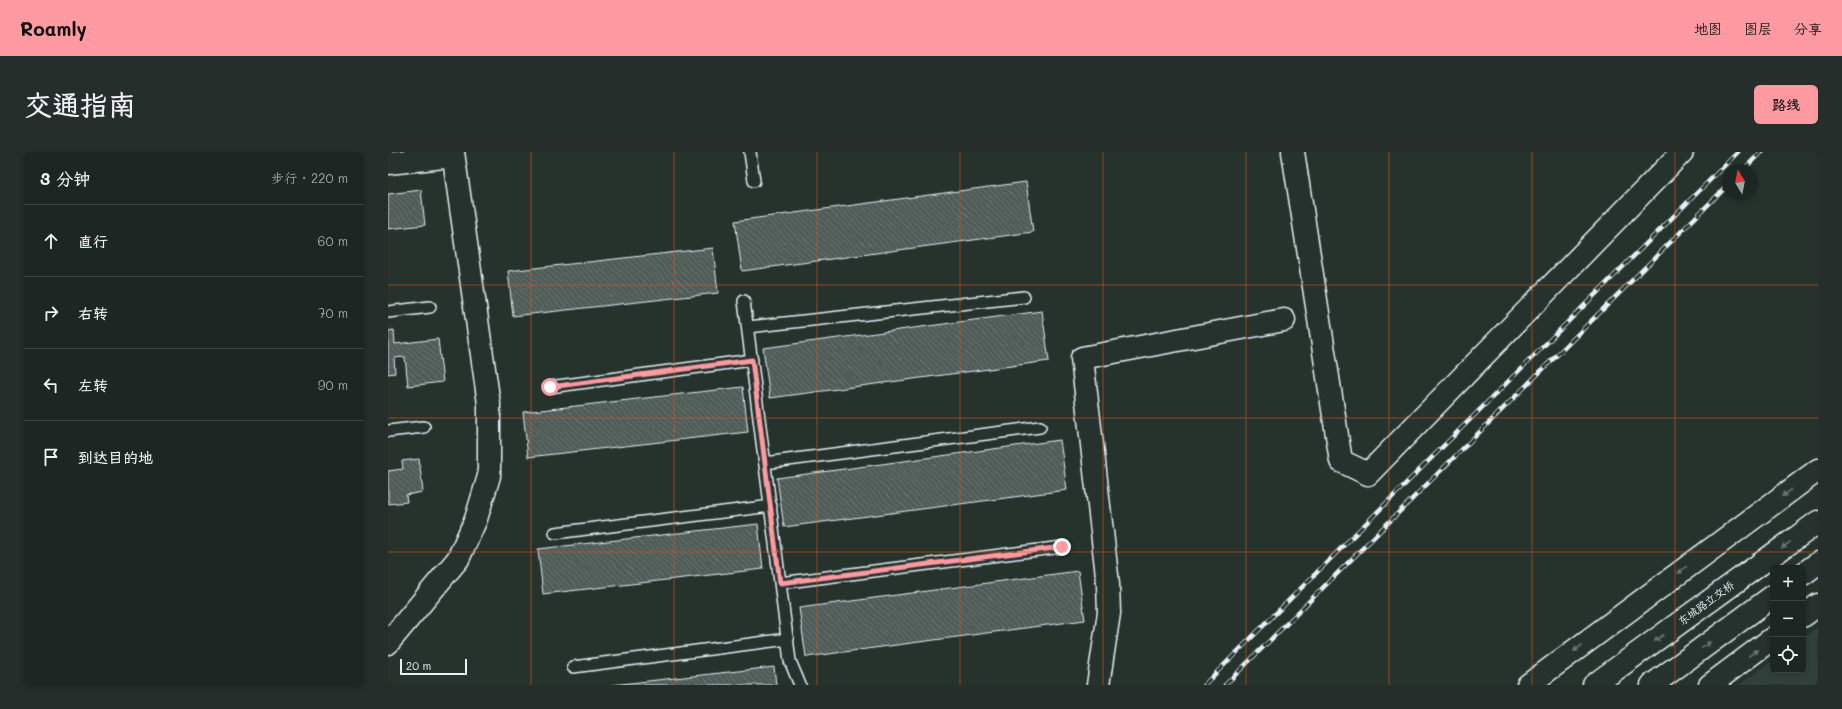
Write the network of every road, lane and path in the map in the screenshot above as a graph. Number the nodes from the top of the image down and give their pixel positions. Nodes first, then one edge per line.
1 (750, 152) edge
2 (1293, 152) edge
3 (1682, 152) edge
4 (453, 154) edge
5 (388, 163) edge
6 (754, 181) dead end
7 (1024, 297) dead end
8 (744, 301) dead end
9 (430, 307) dead end
10 (388, 312) edge
11 (1284, 320) dead end
12 (748, 327) junction
13 (752, 360) junction
14 (550, 387) dead end
15 (424, 427) dead end
16 (1040, 427) dead end
17 (388, 431) edge
18 (765, 463) junction
19 (1818, 470) edge
20 (770, 506) junction
21 (1818, 522) edge
22 (555, 533) dead end
23 (1062, 547) dead end
24 (1818, 562) edge
25 (1806, 572) edge
26 (780, 583) junction
27 (1770, 598) edge
28 (1818, 605) edge
29 (1806, 614) edge
30 (788, 640) junction
31 (1770, 640) edge
32 (388, 643) edge
33 (573, 667) dead end
34 (800, 685) edge
35 (1098, 685) edge
36 (1528, 685) edge
37 (1594, 685) edge
38 (1652, 685) edge
39 (1710, 685) edge

1 - 6 lane
2 - 3 street
4 - 5 street
4 - 32 street
7 - 12 lane
8 - 12 lane
9 - 10 lane
11 - 35 street
12 - 13 lane
13 - 14 lane
13 - 18 lane
15 - 17 lane
16 - 18 lane
18 - 20 lane
19 -> 36 street
20 - 22 lane
20 - 26 lane
21 -> 37 street, 东城路立交桥
23 - 26 lane
24 - 25 street
26 - 30 lane
38 -> 27 street
28 - 29 street
30 - 33 lane
30 - 34 lane
39 -> 31 street

